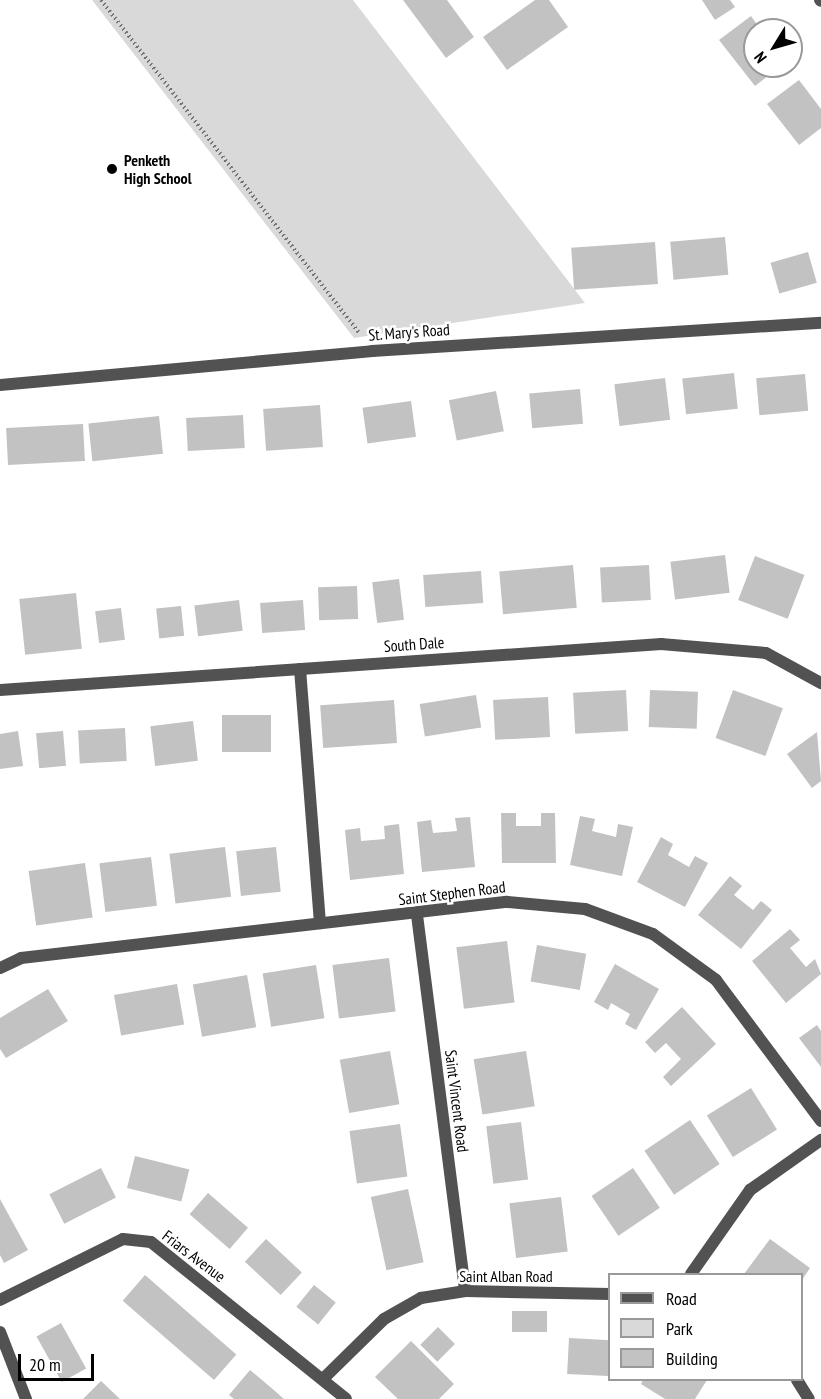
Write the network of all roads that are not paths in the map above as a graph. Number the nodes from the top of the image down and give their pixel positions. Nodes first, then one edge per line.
1 (821, 323) edge
2 (0, 385) edge
3 (300, 669) junction
4 (821, 683) edge
5 (0, 690) edge
6 (417, 915) junction
7 (320, 923) junction
8 (0, 968) edge
9 (821, 1120) edge
10 (821, 1140) edge
11 (692, 1273) edge
12 (465, 1291) junction
13 (608, 1294) edge
14 (0, 1300) edge
15 (0, 1332) edge
16 (324, 1378) junction
17 (798, 1381) edge
18 (26, 1399) edge
19 (346, 1399) edge
20 (809, 1399) edge

1 - 2 street, St. Mary's Road
3 - 4 street, South Dale
3 - 5 street, South Dale
3 - 7 street
6 - 7 street, Saint Stephen Road
6 - 9 street, Saint Stephen Road
6 - 12 street, Saint Vincent Road
7 - 8 street, Saint Stephen Road
10 - 11 street
12 - 13 street, Saint Alban Road
12 - 16 street, Saint Alban Road
14 - 16 street, Friars Avenue
15 - 18 street
16 - 19 street, Friars Avenue
17 - 20 street

